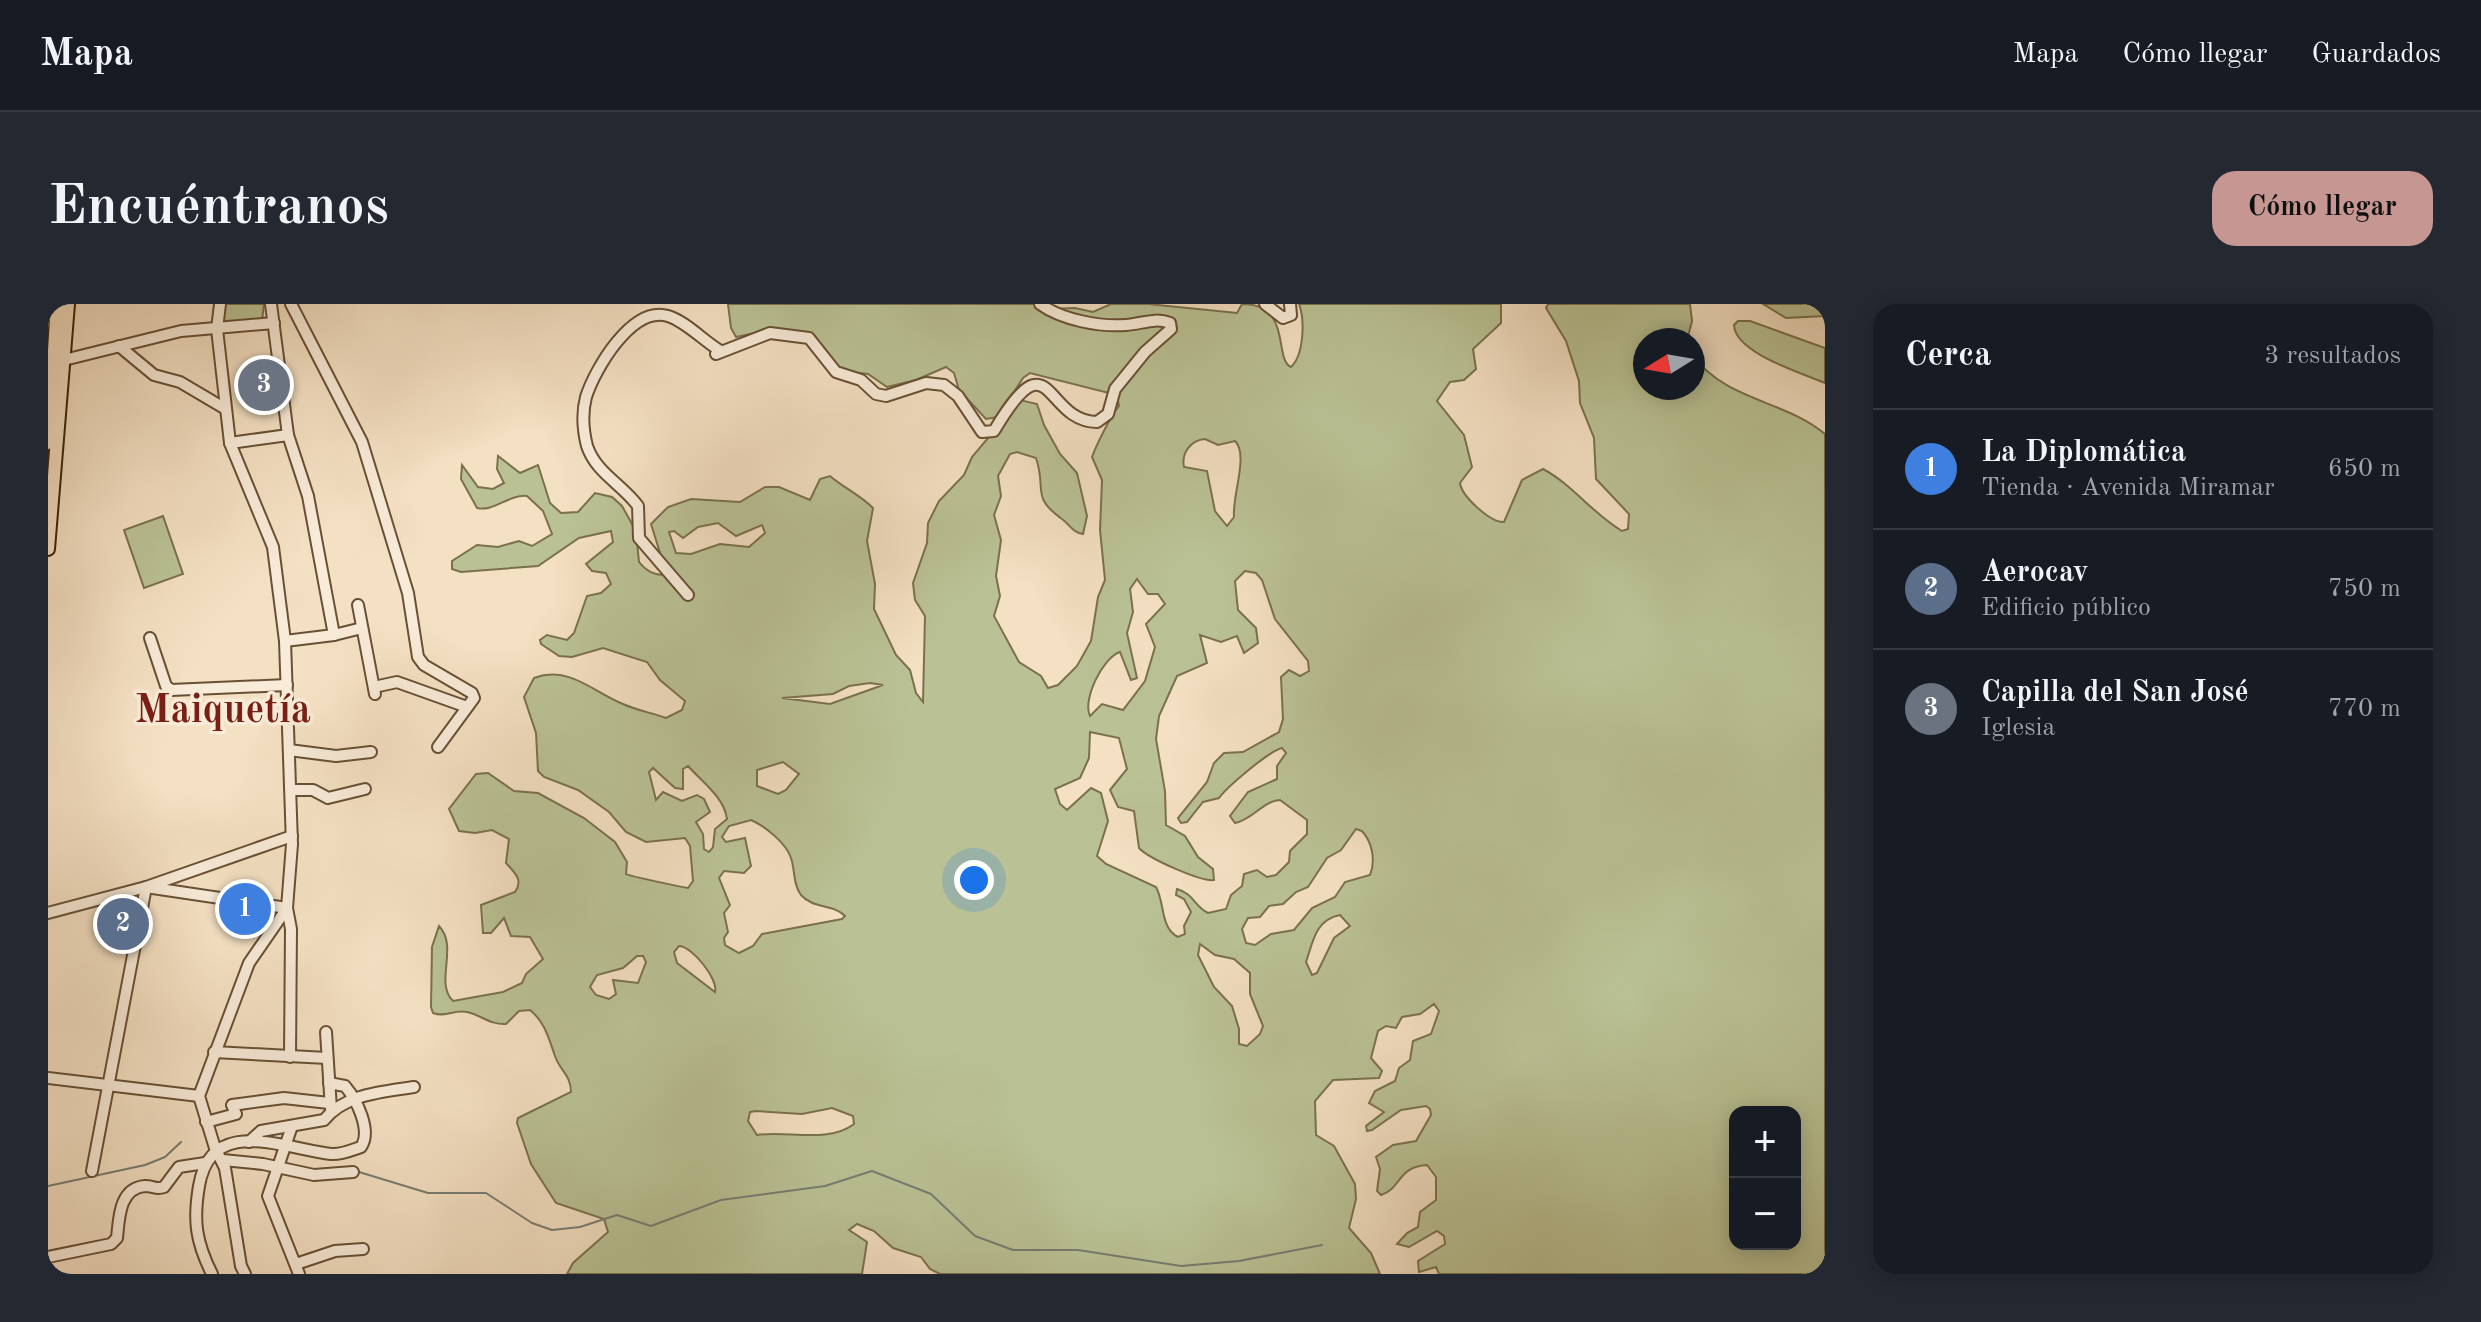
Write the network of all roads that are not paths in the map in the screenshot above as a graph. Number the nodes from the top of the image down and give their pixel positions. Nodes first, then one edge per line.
1 (57, 304) edge
2 (68, 304) edge
3 (220, 304) edge
4 (271, 304) edge
5 (291, 304) edge
6 (1040, 304) edge
7 (1265, 304) edge
8 (1290, 304) edge
9 (274, 323) junction
10 (217, 329) junction
11 (119, 346) junction
12 (64, 360) junction
13 (49, 406) edge
14 (224, 408) junction
15 (288, 435) junction
16 (48, 443) edge
17 (230, 443) junction
18 (48, 549) edge
19 (688, 595) dead end
20 (358, 605) dead end
21 (362, 628) junction
22 (334, 635) junction
23 (150, 638) dead end
24 (285, 641) junction
25 (287, 685) junction
26 (467, 707) junction
27 (438, 747) dead end
28 (289, 750) junction
29 (371, 752) dead end
30 (365, 789) dead end
31 (291, 790) junction
32 (292, 836) junction
33 (146, 887) junction
34 (287, 908) junction
35 (48, 913) edge
36 (326, 1032) dead end
37 (214, 1052) junction
38 (290, 1057) junction
39 (327, 1058) junction
40 (48, 1078) edge
41 (329, 1083) junction
42 (109, 1086) junction
43 (414, 1087) dead end
44 (199, 1096) junction
45 (355, 1099) junction
46 (330, 1107) junction
47 (206, 1122) junction
48 (291, 1129) junction
49 (249, 1142) junction
50 (287, 1145) junction
51 (215, 1148) junction
52 (223, 1160) junction
53 (205, 1163) junction
54 (277, 1166) junction
55 (92, 1171) dead end
56 (353, 1172) dead end
57 (363, 1249) dead end
58 (48, 1257) edge
59 (298, 1269) edge
60 (212, 1274) edge
61 (245, 1274) edge

1 - 13 main road
2 - 12 main road
3 - 10 street
4 - 9 street
5 - 26 street
6 - 19 street
7 - 8 street
9 - 10 street
9 - 15 street
10 - 11 street
10 - 14 street
11 - 12 street
11 - 14 street
12 - 18 main road
13 - 16 main road
14 - 17 street
15 - 17 street
15 - 22 street
17 - 24 street
20 - 21 street
21 - 22 street
21 - 26 street
22 - 24 street
23 - 25 street
24 - 25 street
25 - 28 street
26 - 27 street
28 - 29 street
28 - 31 street
30 - 31 street
31 - 32 street
32 - 33 street
32 - 34 street
33 - 34 street
33 - 35 street
33 - 42 street
34 - 37 street
34 - 38 street
36 - 39 street
37 - 38 street
37 - 44 street
38 - 39 street
39 - 41 street
40 - 42 street
41 - 45 street
41 - 46 street
42 - 44 street
42 - 55 street
43 - 45 street
44 - 47 street
45 - 46 street
45 - 50 street
46 - 47 street
46 - 48 street
47 - 51 street
48 - 49 street
48 - 50 street
49 - 50 street
49 - 51 street
50 - 54 street
51 - 52 street
51 - 53 street
52 - 54 street
52 - 61 street
53 - 58 street
53 - 60 street
54 - 56 street
54 - 59 street
57 - 59 street

